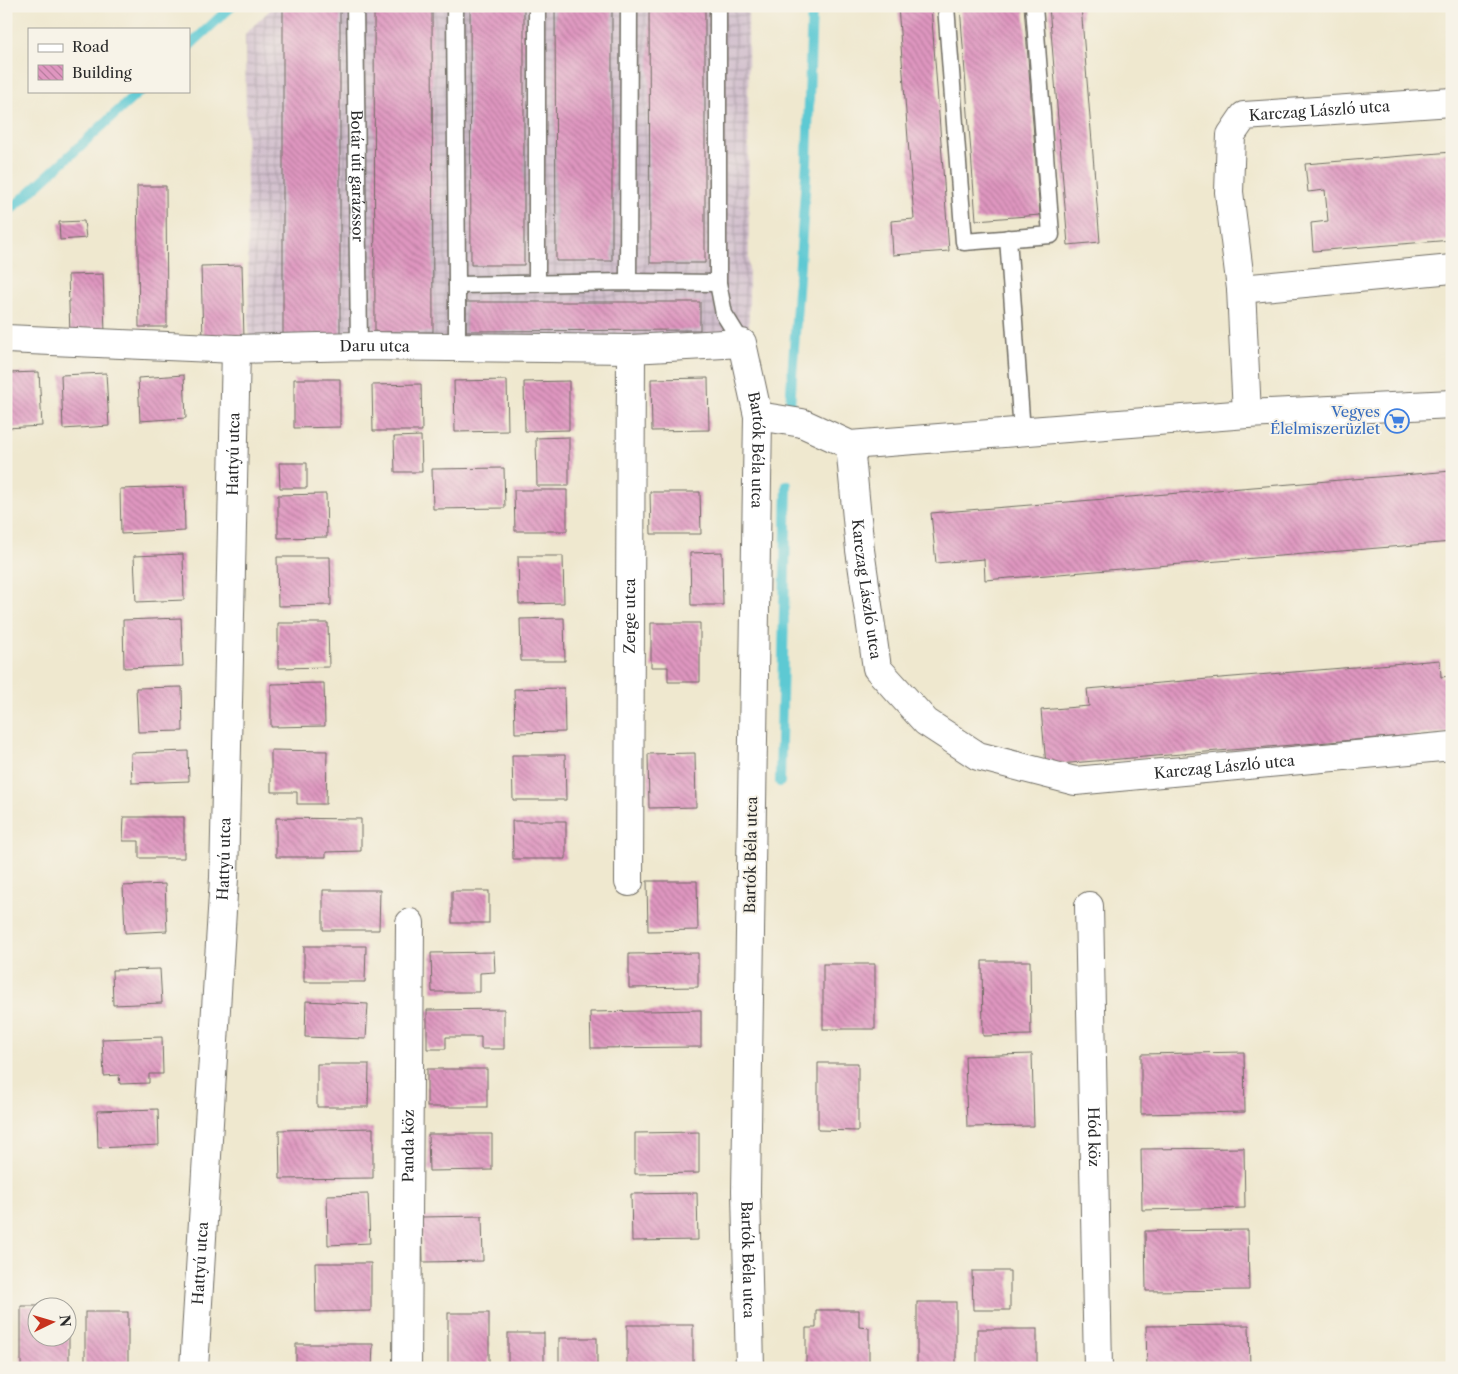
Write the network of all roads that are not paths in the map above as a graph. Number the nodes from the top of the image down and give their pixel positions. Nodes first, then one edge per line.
1 (355, 6) edge
2 (455, 6) edge
3 (537, 6) edge
4 (629, 6) edge
5 (718, 6) edge
6 (946, 6) edge
7 (1034, 6) edge
8 (1452, 102) edge
9 (1008, 238) junction
10 (1452, 269) edge
11 (628, 282) junction
12 (718, 283) junction
13 (537, 284) junction
14 (457, 286) junction
15 (1241, 289) junction
16 (6, 339) edge
17 (742, 343) junction
18 (359, 346) junction
19 (457, 347) junction
20 (236, 349) junction
21 (631, 349) junction
22 (1452, 404) edge
23 (1247, 414) junction
24 (758, 416) junction
25 (1022, 432) junction
26 (850, 445) junction
27 (1452, 746) edge
28 (629, 882) dead end
29 (1089, 906) dead end
30 (410, 923) dead end
31 (194, 1368) edge
32 (407, 1368) edge
33 (750, 1368) edge
34 (1098, 1368) edge

1 - 18 lane, Botár úti garázssor
2 - 14 lane
3 - 13 lane
4 - 11 lane
5 - 12 lane
6 - 9 lane
7 - 9 lane
8 - 15 street, Karczag László utca
9 - 25 lane
10 - 15 street
11 - 12 lane
11 - 13 lane
12 - 17 lane
13 - 14 lane
14 - 19 lane
15 - 23 street, Karczag László utca
16 - 20 street, Daru utca
17 - 21 street, Daru utca
17 - 24 street, Bartók Béla utca
18 - 19 street, Daru utca
18 - 20 street, Daru utca
19 - 21 street, Daru utca
20 - 31 street, Hattyú utca
21 - 28 street, Zerge utca
22 - 23 street
23 - 25 street
24 - 26 street
24 - 33 street, Bartók Béla utca
25 - 26 street
26 - 27 street, Karczag László utca
29 - 34 street, Hód köz
30 - 32 street, Panda köz

